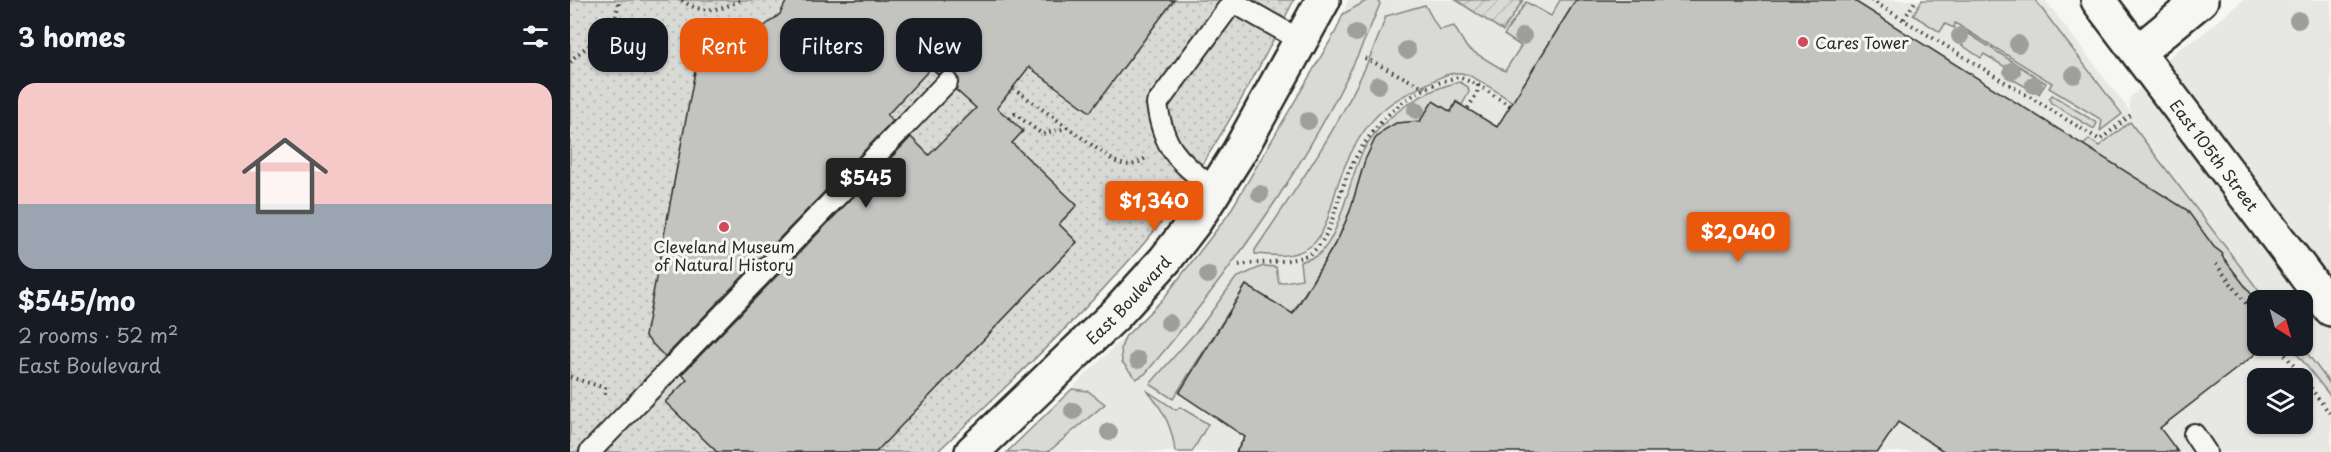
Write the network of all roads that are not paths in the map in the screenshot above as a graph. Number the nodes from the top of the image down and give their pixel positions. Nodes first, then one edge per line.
1 (1323, 0) edge
2 (2098, 0) edge
3 (2201, 0) edge
4 (1233, 1) edge
5 (1302, 41) junction
6 (2138, 52) junction
7 (947, 82) dead end
8 (1215, 190) junction
9 (2331, 309) edge
10 (2194, 434) dead end
11 (590, 452) edge
12 (972, 452) edge
13 (2206, 452) edge

1 - 5 street, East Boulevard
2 - 6 street, East 105th Street
3 - 6 street
4 - 5 lane
4 - 8 lane
5 - 8 street, East Boulevard
6 - 9 street, East 105th Street
7 - 11 lane
8 - 12 street, East Boulevard
10 - 13 lane

